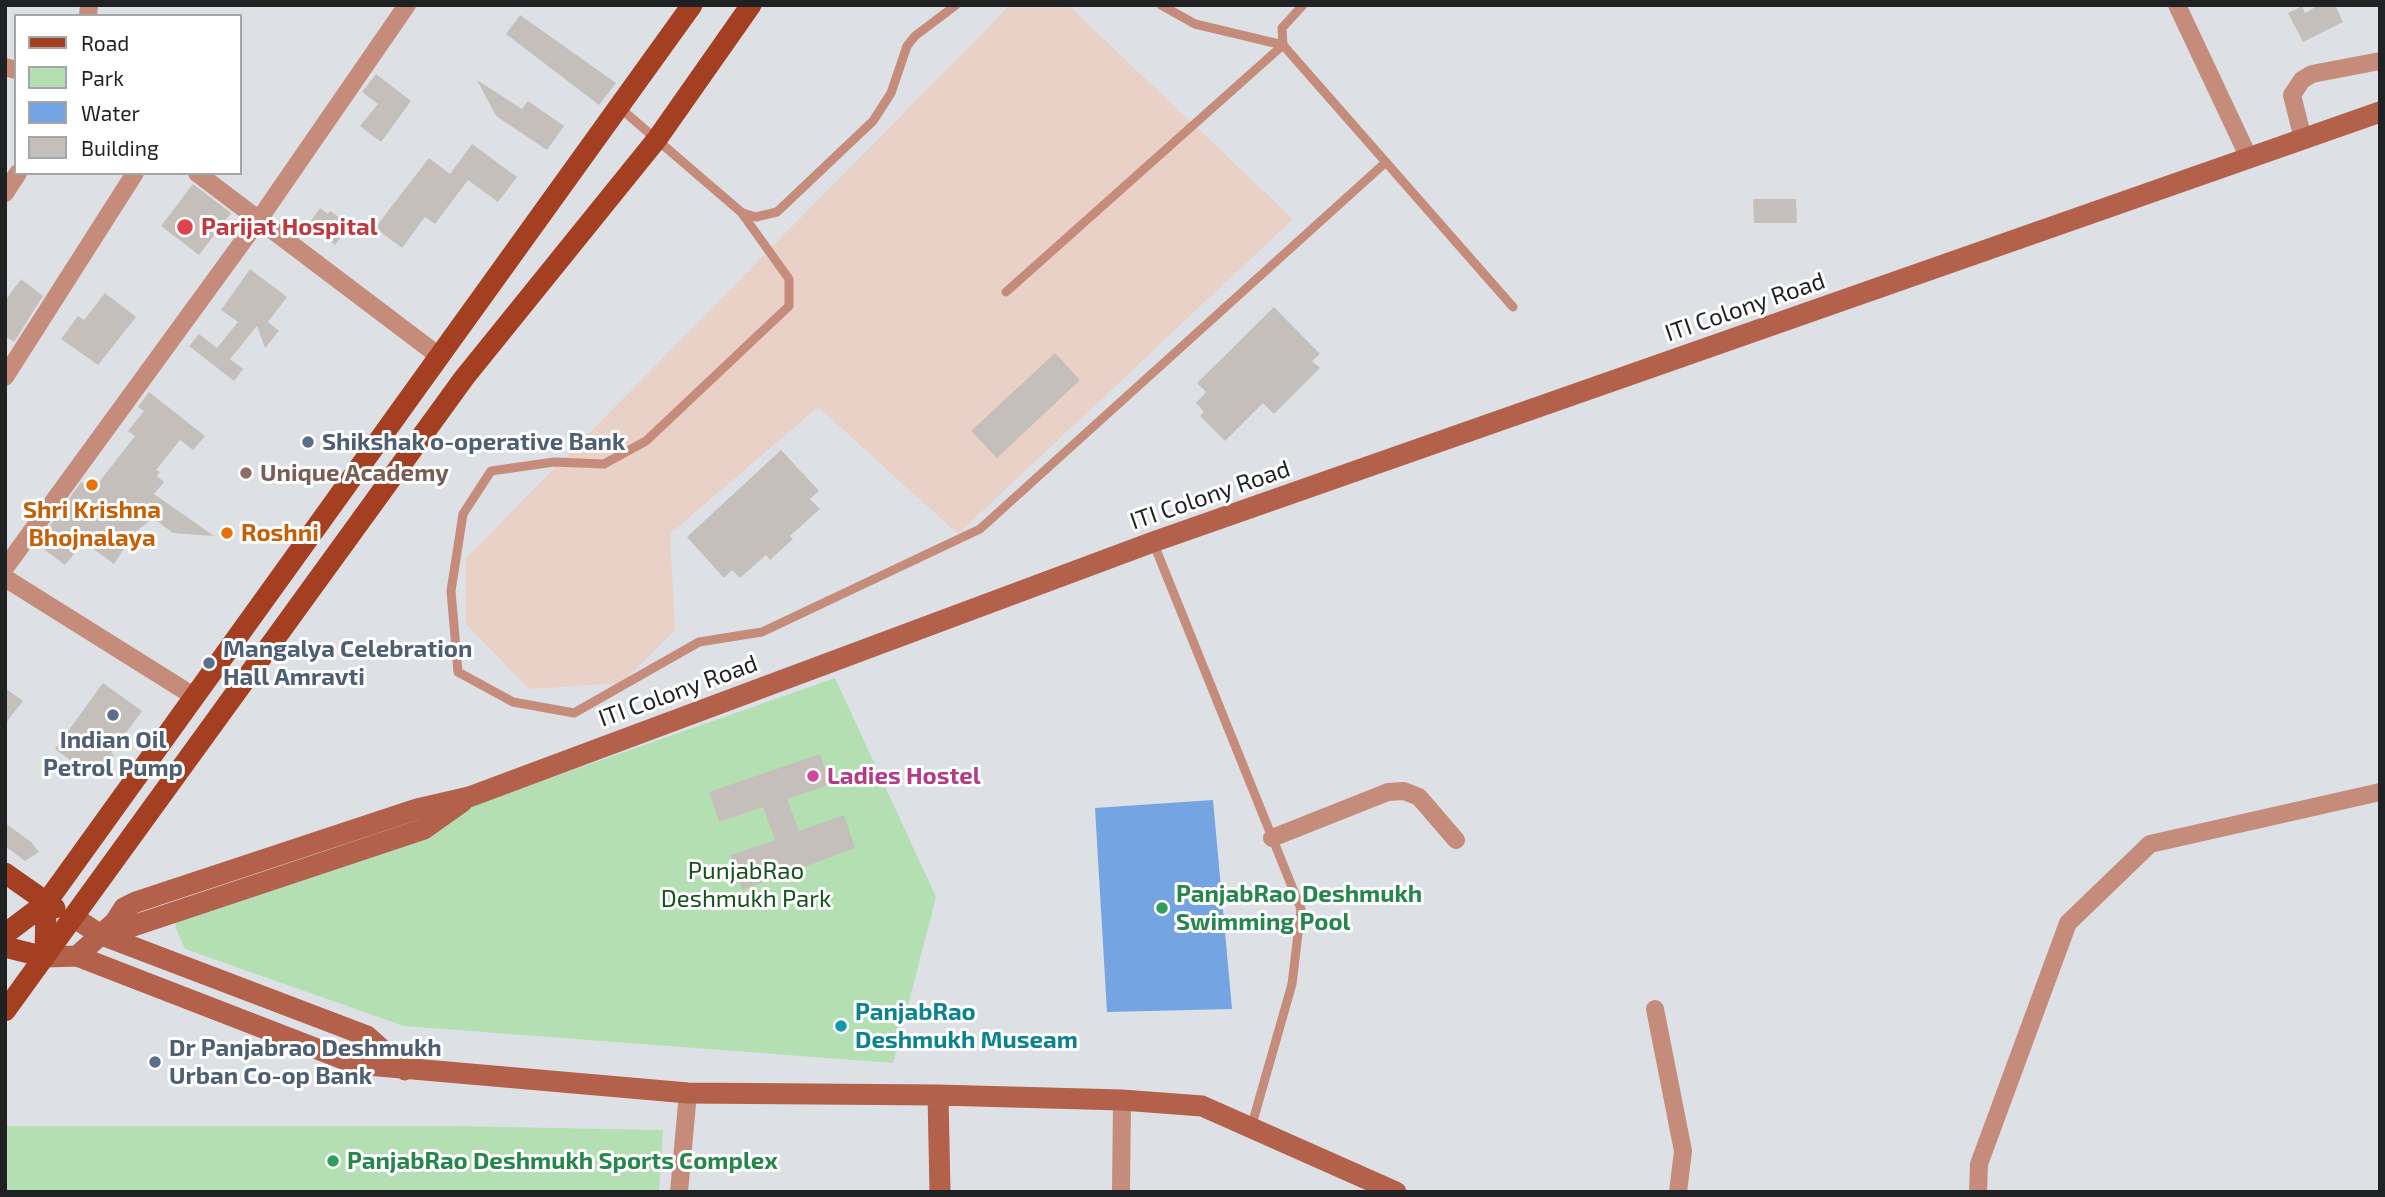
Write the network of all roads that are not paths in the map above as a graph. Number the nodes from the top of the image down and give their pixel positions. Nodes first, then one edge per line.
1 (407, 5) edge
2 (692, 5) edge
3 (751, 5) edge
4 (956, 5) edge
5 (1161, 5) edge
6 (1303, 5) edge
7 (2177, 5) edge
8 (1283, 45) junction
9 (2380, 61) edge
10 (618, 107) junction
11 (2380, 112) edge
12 (657, 138) junction
13 (2303, 139) junction
14 (2249, 158) junction
15 (1386, 162) junction
16 (17, 175) edge
17 (134, 175) edge
18 (200, 175) edge
19 (5, 193) edge
20 (741, 212) junction
21 (260, 218) junction
22 (1006, 292) dead end
23 (1513, 307) dead end
24 (439, 356) junction
25 (5, 377) edge
26 (1153, 542) junction
27 (5, 568) edge
28 (5, 579) edge
29 (217, 669) junction
30 (238, 689) junction
31 (195, 697) junction
32 (2380, 792) edge
33 (1272, 838) junction
34 (1456, 839) dead end
35 (5, 873) edge
36 (46, 903) junction
37 (75, 918) junction
38 (107, 928) junction
39 (45, 931) junction
40 (5, 934) edge
41 (5, 940) edge
42 (5, 947) edge
43 (77, 956) junction
44 (45, 957) junction
45 (1655, 1009) dead end
46 (5, 1011) edge
47 (405, 1070) junction
48 (688, 1093) junction
49 (938, 1095) junction
50 (1122, 1100) junction
51 (1251, 1128) junction
52 (678, 1192) edge
53 (940, 1192) edge
54 (1121, 1192) edge
55 (1396, 1192) edge
56 (1678, 1192) edge
57 (1978, 1192) edge

1 - 21 street
2 - 10 main road
3 - 12 main road
4 - 20 lane
5 - 8 lane
6 - 8 lane
7 - 14 street
8 - 15 lane
8 - 22 lane
9 - 13 street
10 - 12 lane
10 - 24 main road
11 - 13 street, ITI Colony Road
12 - 20 lane
12 - 30 main road
13 - 14 street, ITI Colony Road
14 - 26 street, ITI Colony Road
15 - 20 lane
15 - 23 lane
16 - 19 street
17 - 25 street
18 - 21 street
21 - 24 street
21 - 27 street
24 - 29 main road
26 - 33 lane
26 - 38 street, ITI Colony Road
28 - 31 street
29 - 30 main road
29 - 31 main road
30 - 37 main road
31 - 36 main road
32 - 57 street
33 - 34 street
33 - 51 lane
35 - 36 main road
36 - 37 main road
36 - 39 main road
36 - 40 main road
37 - 38 street
37 - 39 main road
37 - 44 main road
38 - 43 street, ITI Colony Road
38 - 47 street
39 - 41 main road
39 - 44 main road
42 - 44 main road
43 - 44 street
43 - 47 street
44 - 46 main road
45 - 56 street
47 - 48 street
48 - 49 street
48 - 52 street
49 - 50 street
49 - 53 street
50 - 51 street
50 - 54 street
51 - 55 street

